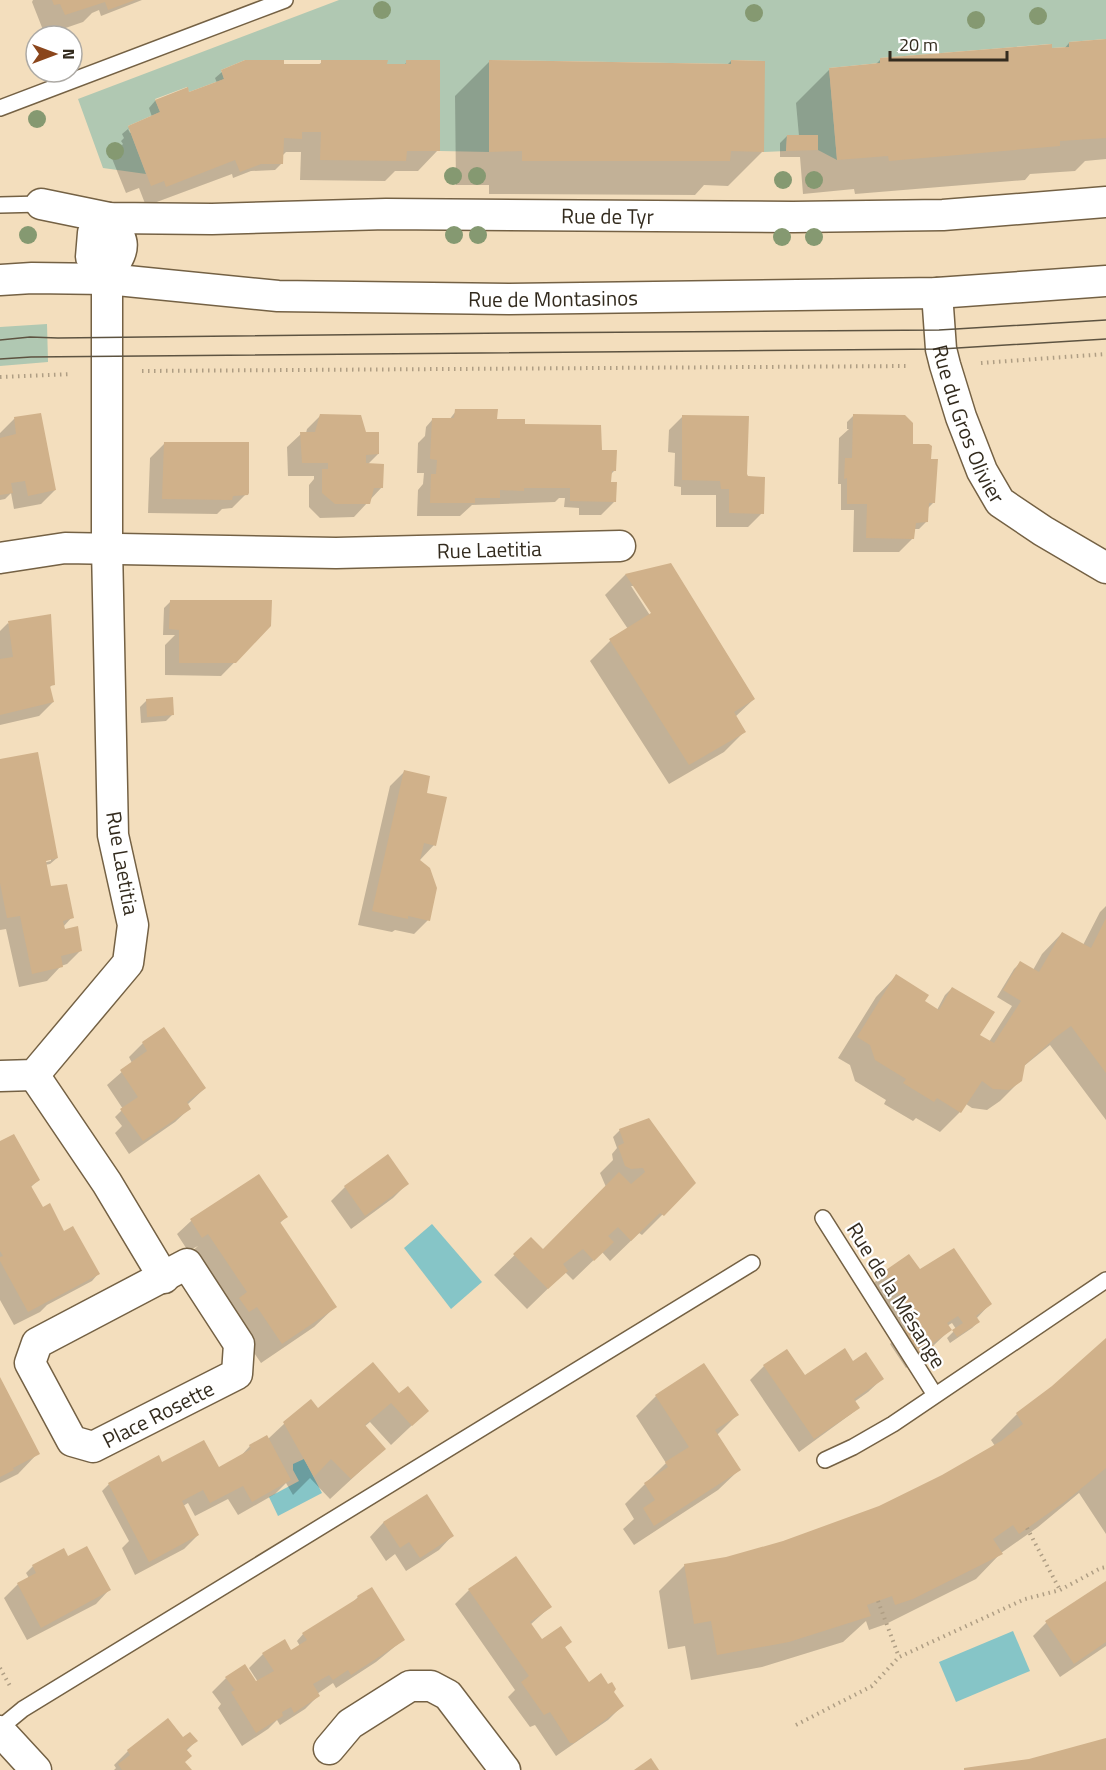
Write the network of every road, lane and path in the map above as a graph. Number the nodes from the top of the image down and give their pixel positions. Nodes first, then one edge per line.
1 (285, 0) edge
2 (0, 108) edge
3 (1106, 202) edge
4 (41, 204) joint
5 (0, 205) edge
6 (109, 218) junction
7 (107, 279) junction
8 (0, 280) edge
9 (1106, 281) edge
10 (937, 293) junction
11 (1106, 354) edge
12 (945, 365) junction
13 (164, 370) dead end
14 (60, 374) dead end
15 (0, 376) edge
16 (620, 546) dead end
17 (107, 547) junction
18 (0, 558) edge
19 (1106, 568) edge
20 (34, 1075) junction
21 (0, 1076) edge
22 (823, 1218) dead end
23 (752, 1263) dead end
24 (164, 1278) junction
25 (1106, 1280) edge
26 (935, 1395) junction
27 (825, 1460) dead end
28 (1027, 1528) dead end
29 (1106, 1567) edge
30 (1060, 1590) junction
31 (878, 1601) dead end
32 (898, 1657) junction
33 (796, 1725) dead end
34 (0, 1729) edge
35 (329, 1749) dead end
36 (36, 1770) edge
37 (505, 1770) edge

1 - 2 lane
3 - 6 street, Rue de Tyr
4 - 5 lane
4 - 6 street, Rue de Tyr
6 - 7 street
7 - 8 street, Rue de Montasinos
7 - 10 street, Rue de Montasinos
7 - 17 street, Rue Laetitia
9 - 10 street, Rue de Montasinos
10 - 12 street, Rue du Gros Olivier
11 - 12 path
12 - 13 path
12 - 19 street, Rue du Gros Olivier
14 - 15 path
16 - 17 street, Rue Laetitia
17 - 18 street, Rue Laetitia
17 - 20 street, Rue Laetitia
20 - 21 street
20 - 24 street
22 - 26 lane, Rue de la Mésange
23 - 34 lane
24 - 24 street, Place Rosette
25 - 26 lane, Rue de la Mésange
26 - 27 lane, Rue de la Mésange
28 - 30 path
29 - 30 path
30 - 32 path
31 - 32 path
32 - 33 path
34 - 36 street
35 - 37 street

